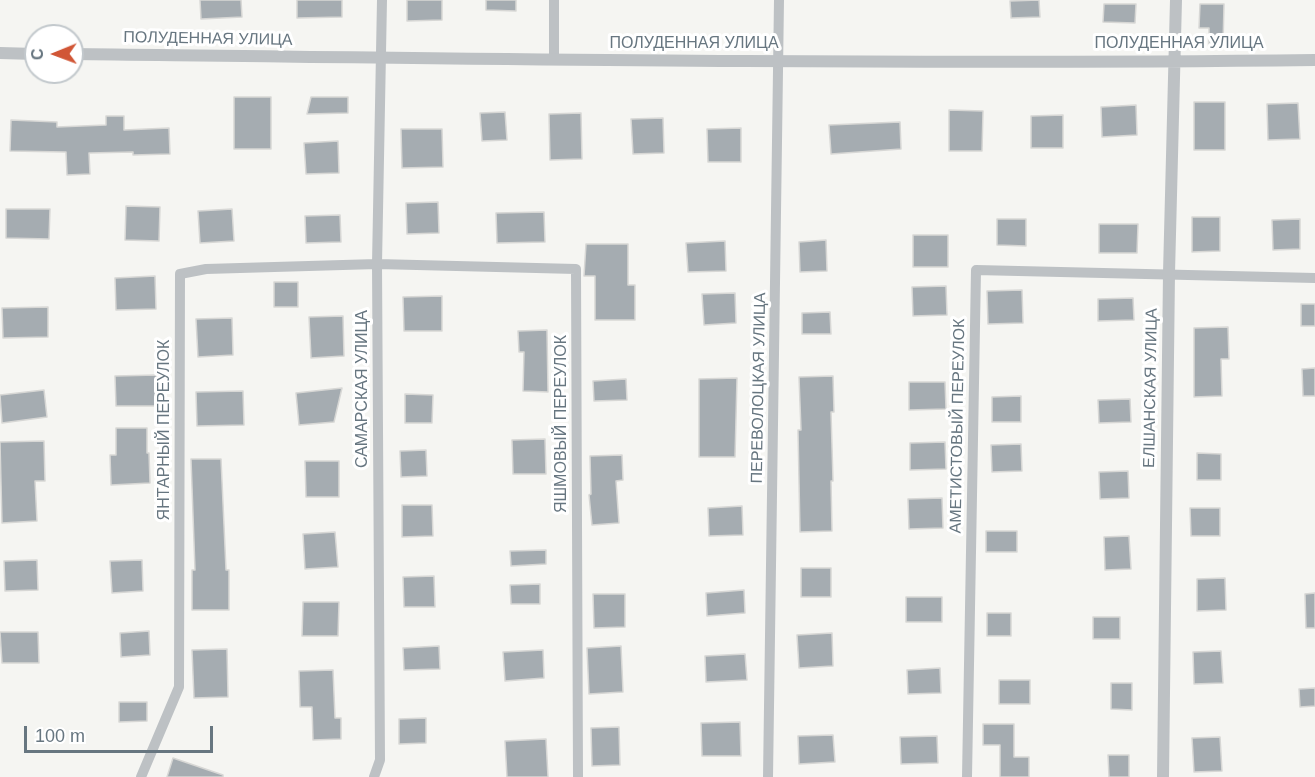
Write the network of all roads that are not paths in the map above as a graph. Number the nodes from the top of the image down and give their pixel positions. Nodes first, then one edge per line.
1 (382, 0) edge
2 (554, 0) edge
3 (779, 0) edge
4 (1176, 0) edge
5 (0, 53) edge
6 (24, 54) edge
7 (84, 54) edge
8 (381, 58) junction
9 (554, 60) junction
10 (779, 60) junction
11 (1315, 60) edge
12 (1175, 62) junction
13 (377, 264) junction
14 (1169, 273) junction
15 (1315, 278) edge
16 (141, 777) edge
17 (374, 777) edge
18 (578, 777) edge
19 (768, 777) edge
20 (968, 777) edge
21 (1163, 777) edge

1 - 8 street, САМАРСКАЯ УЛИЦА
2 - 9 street
3 - 10 street, ПЕРЕВОЛОЦКАЯ УЛИЦА
4 - 12 street, ЕЛШАНСКАЯ УЛИЦА
5 - 6 street
7 - 8 street, ПОЛУДЕННАЯ УЛИЦА
8 - 9 street, ПОЛУДЕННАЯ УЛИЦА
8 - 13 street, САМАРСКАЯ УЛИЦА
9 - 10 street, ПОЛУДЕННАЯ УЛИЦА
10 - 12 street, ПОЛУДЕННАЯ УЛИЦА
10 - 19 street, ПЕРЕВОЛОЦКАЯ УЛИЦА
11 - 12 street, ПОЛУДЕННАЯ УЛИЦА
12 - 14 street, ЕЛШАНСКАЯ УЛИЦА
13 - 16 street, ЯНТАРНЫЙ ПЕРЕУЛОК
13 - 17 street, САМАРСКАЯ УЛИЦА
13 - 18 street, ЯШМОВЫЙ ПЕРЕУЛОК
14 - 15 street
14 - 20 street, АМЕТИСТОВЫЙ ПЕРЕУЛОК
14 - 21 street, ЕЛШАНСКАЯ УЛИЦА

